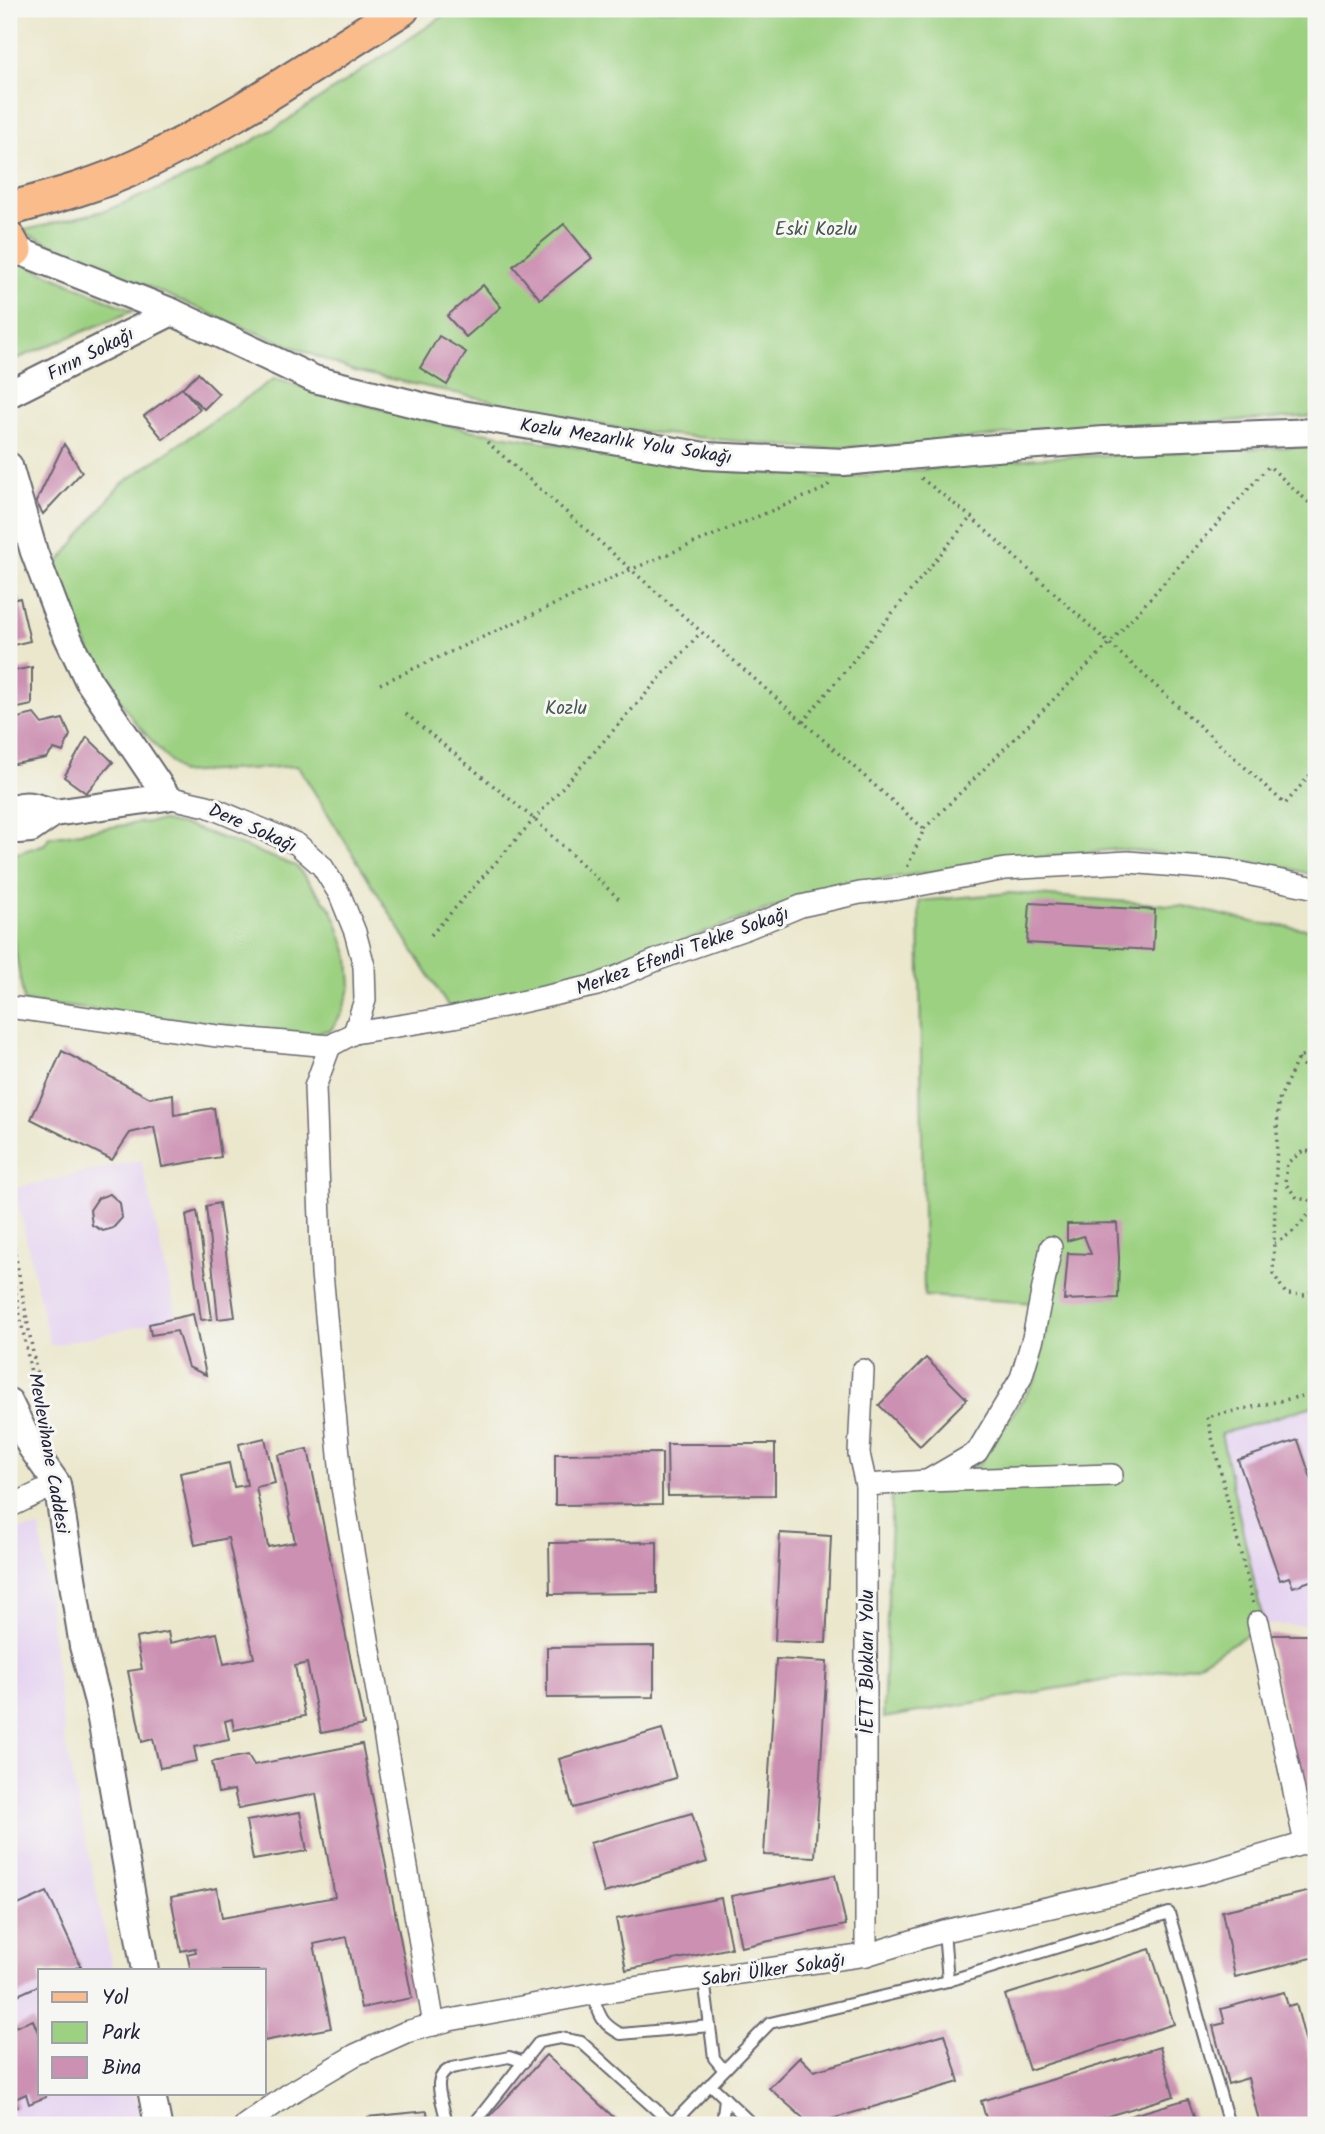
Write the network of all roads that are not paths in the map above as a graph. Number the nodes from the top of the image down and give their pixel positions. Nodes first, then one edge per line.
1 (363, 9) edge
2 (401, 9) edge
3 (9, 188) edge
4 (9, 209) edge
5 (11, 245) edge
6 (172, 312) junction
7 (9, 394) edge
8 (1316, 432) edge
9 (9, 466) edge
10 (167, 797) junction
11 (9, 812) edge
12 (54, 813) junction
13 (9, 825) edge
14 (1316, 888) edge
15 (9, 1007) edge
16 (354, 1033) junction
17 (330, 1046) junction
18 (1051, 1247) dead end
19 (863, 1370) dead end
20 (9, 1402) edge
21 (1112, 1475) dead end
22 (927, 1481) junction
23 (57, 1484) junction
24 (866, 1485) junction
25 (9, 1507) edge
26 (1258, 1622) road end
27 (83, 1646) junction
28 (1311, 1841) edge
29 (944, 1931) junction
30 (866, 1955) junction
31 (129, 1969) edge
32 (145, 1969) edge
33 (704, 1979) junction
34 (948, 1981) junction
35 (592, 1994) junction
36 (434, 2025) junction
37 (709, 2026) junction
38 (524, 2062) junction
39 (724, 2070) junction
40 (710, 2084) junction
41 (152, 2096) edge
42 (167, 2096) edge
43 (725, 2098) junction
44 (158, 2125) edge
45 (173, 2125) edge
46 (245, 2125) edge
47 (449, 2125) edge
48 (473, 2125) edge
49 (671, 2125) edge
50 (722, 2125) edge
51 (753, 2125) edge
52 (1229, 2125) edge

1 - 3 main road
2 - 4 main road
5 - 6 street, Kozlu Mezarlık Yolu Sokağı
6 - 7 street, Fırın Sokağı
6 - 8 street, Kozlu Mezarlık Yolu Sokağı
9 - 10 street
10 - 12 street, Dere Sokağı
10 - 16 street, Dere Sokağı
11 - 12 street
12 - 13 street, Dere Sokağı
14 - 16 street, Merkez Efendi Tekke Sokağı
15 - 17 street
16 - 17 street, Merkez Efendi Tekke Sokağı
17 - 36 street
18 - 22 street
19 - 24 street, İETT Blokları Yolu
20 - 23 street
21 - 22 street
22 - 24 street
23 - 25 street
23 - 27 street, Mevlevihane Caddesi
24 - 30 street, İETT Blokları Yolu
26 - 28 street
27 - 31 street, Mevlevihane Caddesi
27 - 32 street, Mevlevihane Caddesi
28 - 29 street, Sabri Ülker Sokağı
29 - 30 street, Sabri Ülker Sokağı
29 - 34 lane
30 - 33 street, Sabri Ülker Sokağı
33 - 35 street, Sabri Ülker Sokağı
33 - 37 lane
34 - 39 lane
34 - 52 lane
35 - 36 street, Sabri Ülker Sokağı
35 - 37 lane
36 - 46 street, Sabri Ülker Sokağı
37 - 39 lane
38 - 47 lane
38 - 48 lane
38 - 49 lane
39 - 40 lane
40 - 43 lane
40 - 49 lane
41 - 44 street
42 - 45 street
43 - 50 lane
43 - 51 lane

